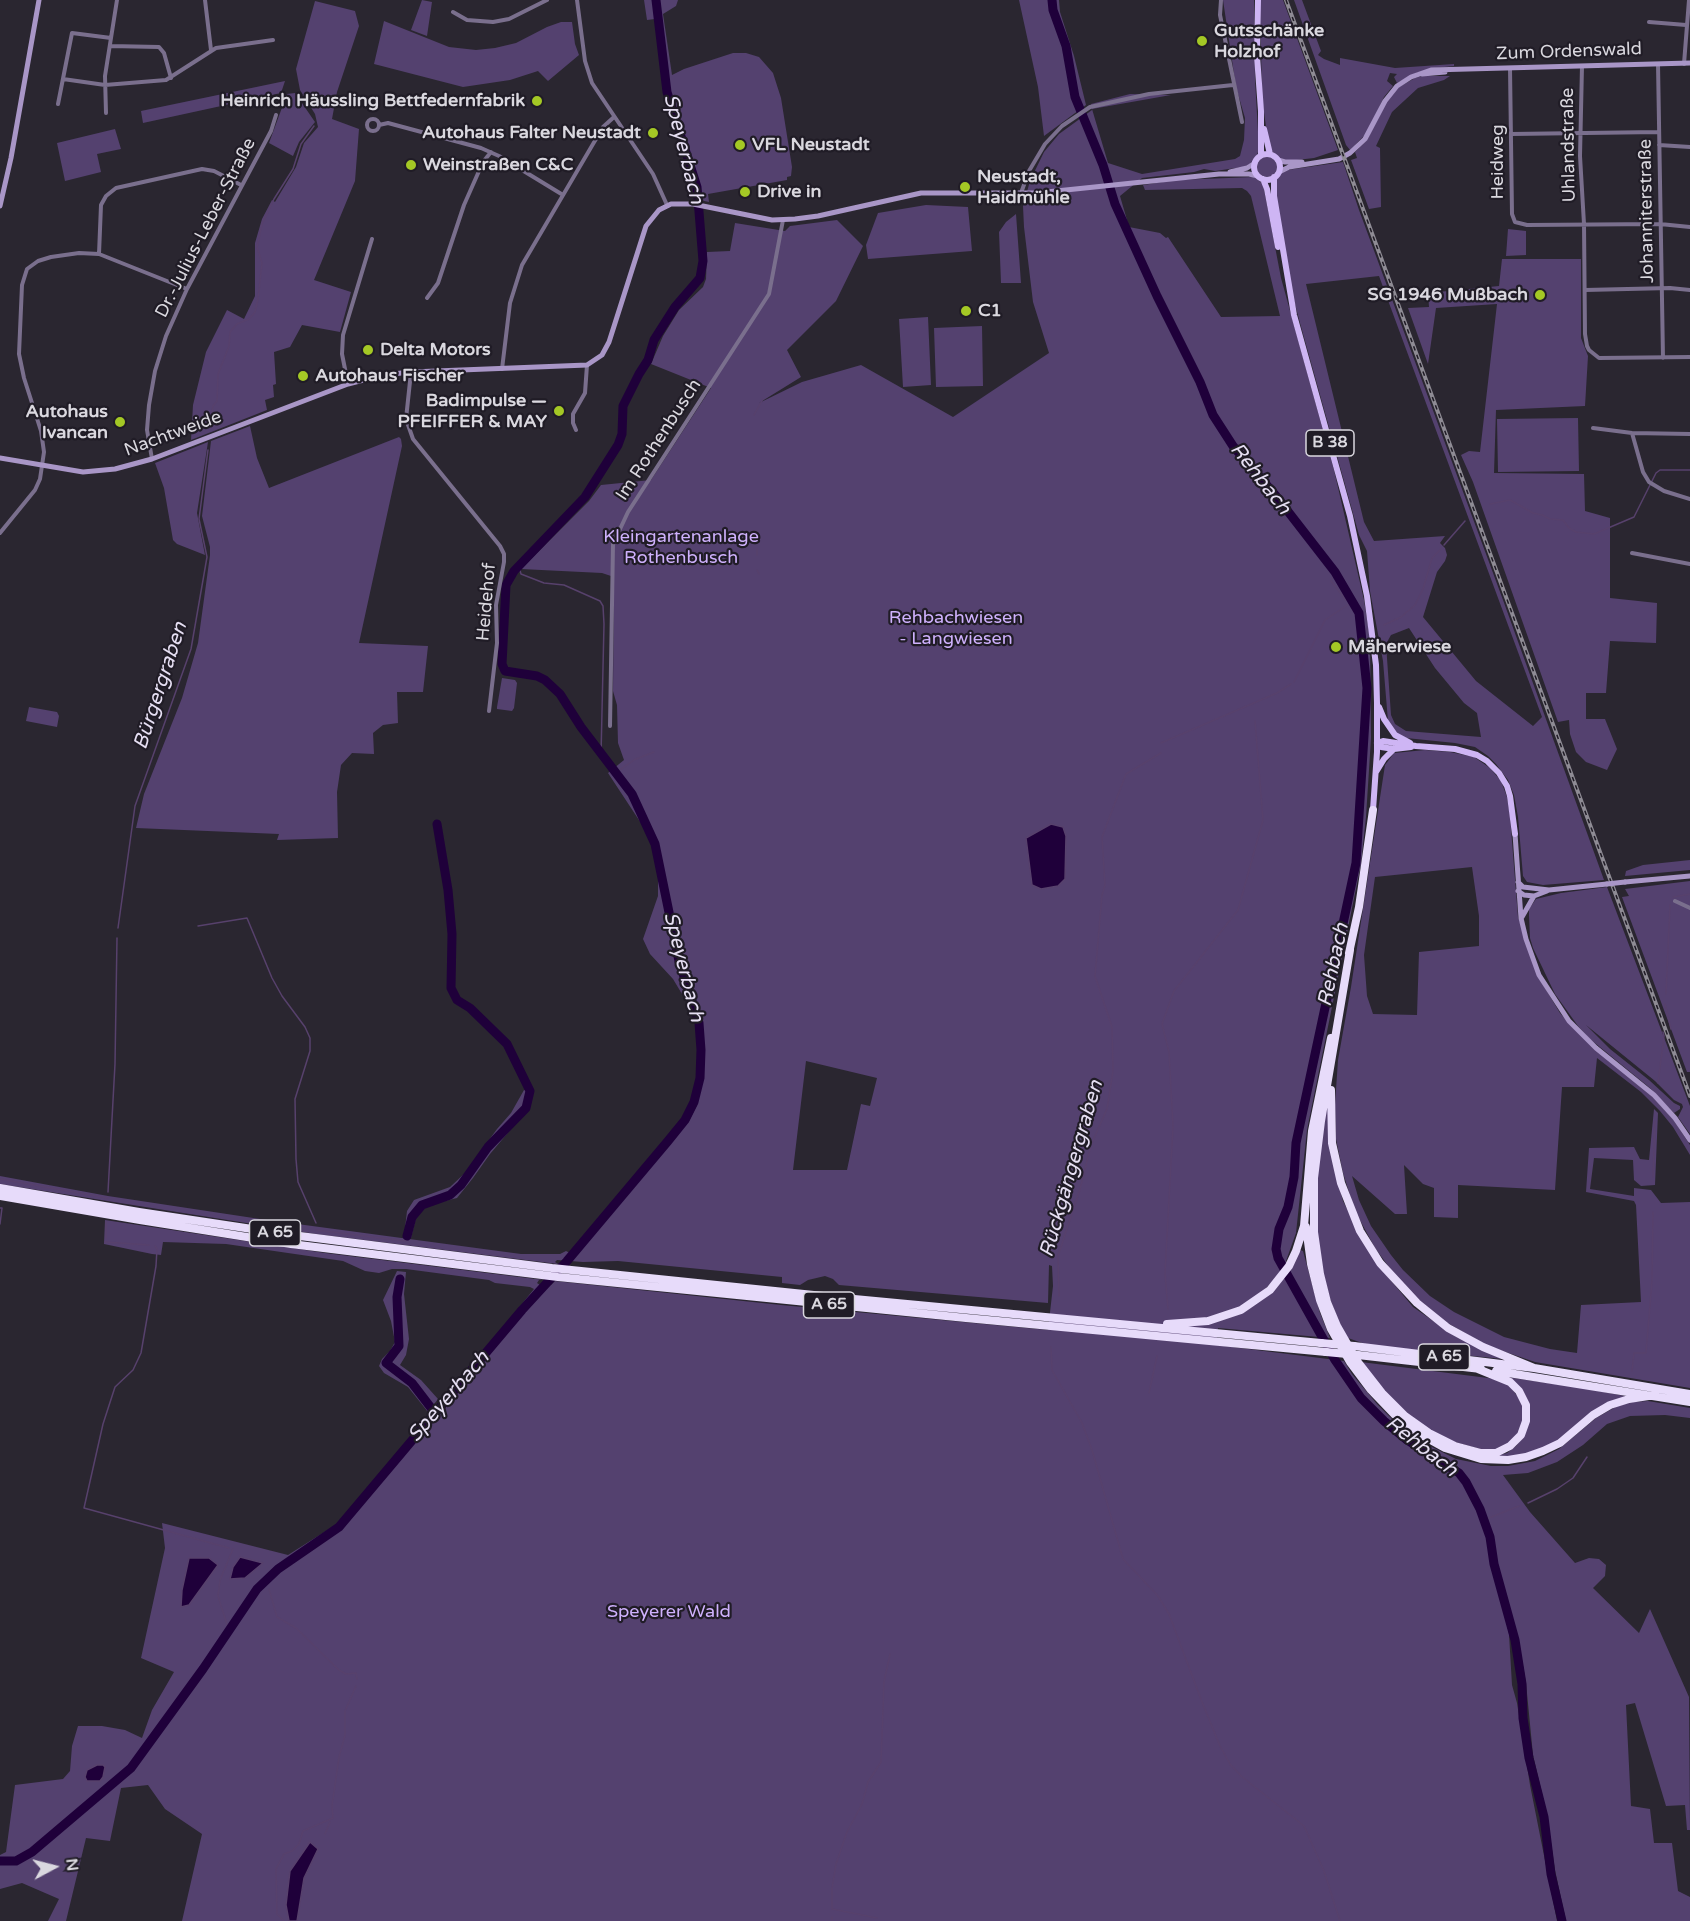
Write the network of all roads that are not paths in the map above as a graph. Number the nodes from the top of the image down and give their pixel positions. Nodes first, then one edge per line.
1 (39, 0) edge
2 (117, 0) edge
3 (205, 0) edge
4 (547, 0) edge
5 (578, 0) edge
6 (1221, 0) edge
7 (1258, 0) edge
8 (1689, 0) edge
9 (453, 12) dead end
10 (1649, 22) dead end
11 (1686, 25) junction
12 (111, 38) junction
13 (273, 40) dead end
14 (110, 46) junction
15 (211, 50) junction
16 (1658, 64) junction
17 (1687, 64) edge
18 (1582, 66) junction
19 (1510, 68) junction
20 (171, 78) junction
21 (63, 79) junction
22 (105, 85) junction
23 (1233, 85) junction
24 (58, 104) dead end
25 (1261, 111) junction
26 (106, 113) dead end
27 (276, 115) dead end
28 (614, 117) junction
29 (1242, 122) dead end
30 (379, 124) dead end
31 (1659, 132) junction
32 (1580, 133) junction
33 (1511, 134) junction
34 (1659, 146) junction
35 (1690, 147) edge
36 (490, 152) junction
37 (1270, 154) junction
38 (1261, 155) junction
39 (1278, 160) junction
40 (1319, 162) junction
41 (1255, 163) junction
42 (1219, 174) junction
43 (1276, 175) junction
44 (1260, 177) junction
45 (241, 185) junction
46 (1021, 193) junction
47 (562, 195) junction
48 (667, 205) junction
49 (0, 206) edge
50 (783, 220) junction
51 (1584, 225) junction
52 (1660, 225) junction
53 (1690, 226) edge
54 (372, 239) dead end
55 (99, 254) junction
56 (187, 289) junction
57 (1661, 289) junction
58 (1585, 290) junction
59 (1690, 290) edge
60 (1289, 291) junction
61 (427, 298) dead end
62 (1690, 357) edge
63 (1663, 358) junction
64 (586, 365) junction
65 (502, 369) junction
66 (411, 372) junction
67 (348, 384) junction
68 (1593, 428) dead end
69 (576, 430) dead end
70 (1632, 432) junction
71 (1690, 434) edge
72 (0, 458) edge
73 (152, 459) junction
74 (42, 465) junction
75 (1690, 499) edge
76 (0, 533) edge
77 (1632, 553) dead end
78 (1690, 564) edge
79 (1377, 703) junction
80 (489, 711) dead end
81 (610, 726) dead end
82 (1377, 743) junction
83 (1416, 746) junction
84 (1394, 749) junction
85 (1376, 772) junction
86 (1373, 810) joint
87 (1515, 834) joint
88 (1690, 876) edge
89 (1521, 889) junction
90 (1549, 890) junction
91 (1534, 896) junction
92 (1675, 901) dead end
93 (1690, 908) edge
94 (1521, 918) junction
95 (1350, 950) junction
96 (1332, 1061) junction
97 (1690, 1140) edge
98 (0, 1188) edge
99 (0, 1196) edge
100 (1306, 1209) junction
101 (1102, 1326) junction
102 (1142, 1326) junction
103 (1118, 1328) junction
104 (1534, 1368) junction
105 (1478, 1369) junction
106 (1690, 1394) edge
107 (1655, 1395) junction
108 (1690, 1402) edge

1 - 49 street
2 - 12 street
3 - 15 street
4 - 9 street
5 - 28 street
6 - 23 street
7 - 25 main road
8 - 11 street
10 - 11 street
11 - 17 street
12 - 14 street
12 - 21 street
13 - 15 street
14 - 20 street
14 - 22 street
15 - 20 street
16 - 17 street, Zum Ordenswald
16 - 18 street, Zum Ordenswald
16 - 31 street, Johanniterstraße
18 - 19 street, Zum Ordenswald
18 - 32 street, Uhlandstraße
19 - 33 street, Heidweg
19 - 40 street, Zum Ordenswald
20 - 22 street
21 - 22 street
21 - 24 street
22 - 26 street
23 - 29 street
23 - 46 street
25 - 37 main road
25 - 38 main road
27 - 45 street, Dr.-Julius-Leber-Straße
28 - 47 street
28 - 48 street
30 - 36 street
31 - 32 street
31 - 34 street, Johanniterstraße
32 - 33 street
32 - 51 street, Uhlandstraße
33 - 51 street, Heidweg
34 - 35 street
34 - 52 street, Johanniterstraße
36 - 47 street
36 - 61 street
37 - 38 main road
37 - 39 main road
38 - 41 main road
39 - 40 street, Zum Ordenswald
39 - 43 main road
40 - 43 street, Zum Ordenswald
41 - 42 street
41 - 44 main road
42 - 44 street
42 - 46 street
43 - 44 main road
43 - 60 main road, B 38
44 - 60 main road, B 38
45 - 55 street
45 - 56 street, Dr.-Julius-Leber-Straße
46 - 50 street
47 - 65 street
48 - 50 street
48 - 64 street
50 - 81 street, Im Rothenbusch
51 - 52 street
51 - 58 street, Uhlandstraße
52 - 53 street
52 - 57 street, Johanniterstraße
54 - 67 street
55 - 56 street
55 - 74 street
56 - 73 street, Dr.-Julius-Leber-Straße
57 - 58 street
57 - 59 street
57 - 63 street, Johanniterstraße
58 - 63 street, Uhlandstraße
60 - 79 main road, B 38
62 - 63 street
64 - 65 street, Nachtweide
64 - 69 street
65 - 66 street, Nachtweide
66 - 67 street, Nachtweide
66 - 80 street, Heidehof
67 - 73 street, Nachtweide
68 - 70 street
70 - 71 street
70 - 75 street
72 - 74 street, Nachtweide
73 - 74 street, Nachtweide
74 - 76 street
77 - 78 street
79 - 82 main road, B 38
79 - 83 main road, B 38
82 - 83 main road, B 38
82 - 84 main road, B 38
82 - 85 main road, B 38
83 - 84 main road, B 38
83 - 87 main road, B 38
84 - 85 main road
85 - 86 main road, B 38
86 - 95 highway, B 38
87 - 89 street, B 38
88 - 90 street, bridge
89 - 90 street
89 - 91 street
89 - 94 street
90 - 91 street
91 - 94 street
92 - 93 street
94 - 97 street
95 - 96 highway, B 38
95 - 100 highway
96 - 104 highway
96 - 105 highway
98 - 101 highway, A 65
99 - 101 highway, A 65
100 - 102 highway
100 - 107 highway
101 - 103 highway, A 65
102 - 103 highway, A 65
102 - 104 highway, A 65, bridge
103 - 105 highway, A 65, bridge
104 - 106 highway, A 65
105 - 107 highway, A 65
107 - 108 highway, A 65

